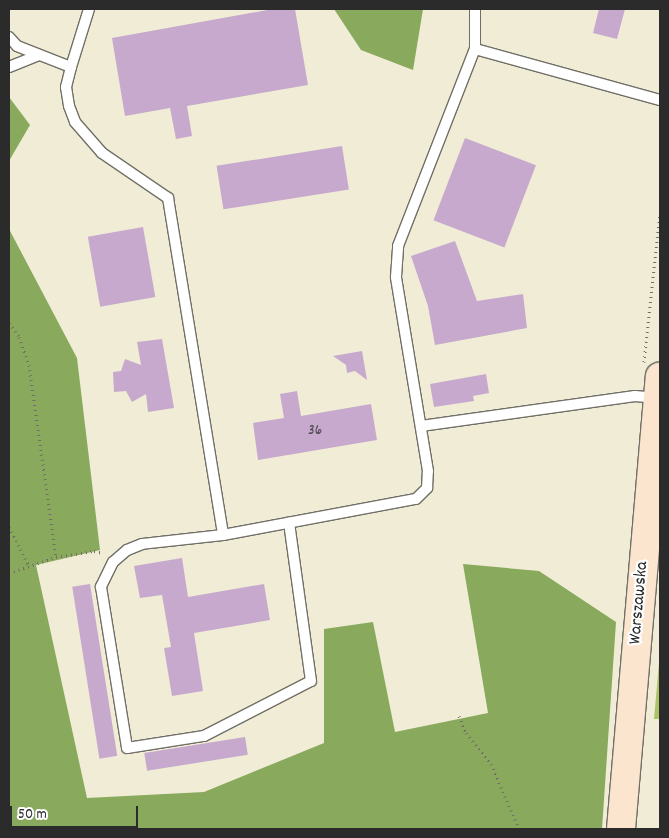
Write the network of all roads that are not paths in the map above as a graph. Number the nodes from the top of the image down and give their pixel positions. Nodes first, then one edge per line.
1 (89, 9) edge
2 (475, 9) edge
3 (9, 37) edge
4 (475, 49) junction
5 (39, 56) junction
6 (9, 67) edge
7 (70, 67) junction
8 (660, 100) edge
9 (653, 390) edge
10 (421, 426) junction
11 (289, 523) junction
12 (223, 535) junction
13 (622, 829) edge

1 - 7 lane
2 - 4 lane
3 - 5 lane
4 - 8 lane
4 - 10 lane
5 - 6 lane
5 - 7 lane
7 - 12 lane
9 - 10 lane
9 - 13 main road, Warszawska
10 - 11 lane
11 - 12 lane
11 - 12 lane

